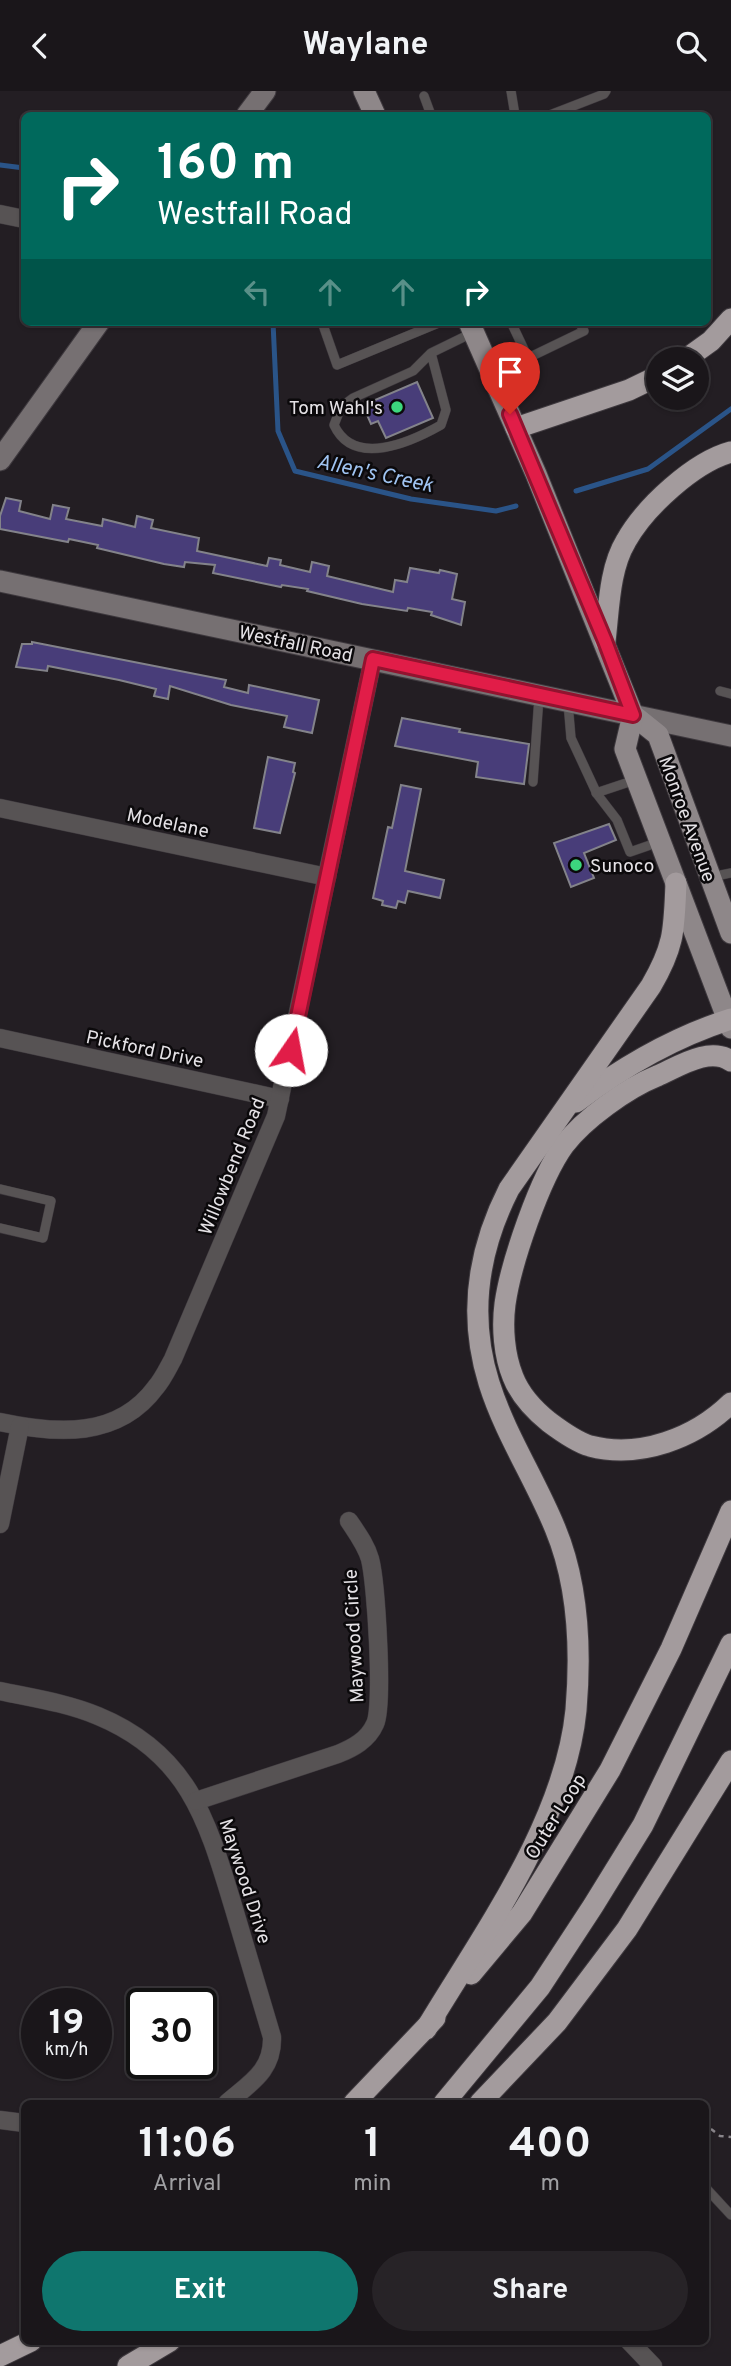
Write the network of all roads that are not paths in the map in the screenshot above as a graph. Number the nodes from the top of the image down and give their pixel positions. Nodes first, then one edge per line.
1 (265, 91) edge
2 (511, 91) edge
3 (606, 91) edge
4 (424, 96) dead end
5 (249, 112) edge
6 (431, 112) edge
7 (514, 112) edge
8 (561, 112) edge
9 (0, 214) edge
10 (21, 218) edge
11 (731, 319) edge
12 (96, 326) edge
13 (324, 326) edge
14 (513, 326) edge
15 (581, 326) edge
16 (416, 327) edge
17 (471, 327) edge
18 (703, 347) edge
19 (431, 353) junction
20 (646, 382) edge
21 (516, 428) junction
22 (731, 452) edge
23 (0, 460) edge
24 (0, 581) edge
25 (605, 641) junction
26 (373, 659) junction
27 (720, 691) dead end
28 (731, 694) edge
29 (539, 695) junction
30 (568, 701) junction
31 (633, 715) junction
32 (731, 736) edge
33 (638, 779) junction
34 (533, 782) dead end
35 (596, 793) junction
36 (0, 808) edge
37 (661, 841) junction
38 (731, 873) edge
39 (327, 877) junction
40 (709, 878) junction
41 (676, 883) junction
42 (731, 932) edge
43 (730, 1023) edge
44 (0, 1038) edge
45 (731, 1061) edge
46 (280, 1100) junction
47 (558, 1117) junction
48 (0, 1189) edge
49 (0, 1228) edge
50 (731, 1403) edge
51 (0, 1422) edge
52 (20, 1426) junction
53 (731, 1511) edge
54 (349, 1521) dead end
55 (0, 1524) edge
56 (731, 1644) edge
57 (0, 1691) edge
58 (731, 1761) edge
59 (196, 1801) junction
60 (426, 2029) junction
61 (230, 2100) edge
62 (357, 2100) edge
63 (446, 2100) edge
64 (483, 2100) edge
65 (0, 2120) edge
66 (21, 2123) edge
67 (709, 2191) edge
68 (731, 2215) edge
69 (23, 2345) edge
70 (163, 2345) edge
71 (633, 2345) edge
72 (0, 2356) edge
73 (128, 2366) edge
74 (653, 2366) edge

1 - 5 street
2 - 7 lane
3 - 8 lane
4 - 6 lane
9 - 10 street
11 - 18 highway
12 - 23 street
13 - 16 lane
14 - 15 lane
17 - 19 lane
17 - 21 main road, Monroe Avenue
19 - 19 lane
20 - 21 highway
21 - 25 main road, Monroe Avenue
22 - 25 highway
24 - 26 street, Westfall Road
25 - 31 main road, Monroe Avenue
26 - 29 street, Westfall Road
26 - 39 street, Willowbend Road
27 - 28 lane
29 - 30 street, Westfall Road
29 - 34 lane
30 - 31 street, Westfall Road
30 - 35 lane
31 - 32 street, Westfall Road
31 - 33 main road, Monroe Avenue
31 - 40 main road, Monroe Avenue
33 - 35 lane
33 - 37 main road, Monroe Avenue
35 - 37 lane
36 - 39 street, Modelane
37 - 41 main road, Monroe Avenue
38 - 40 lane
39 - 46 street, Willowbend Road
40 - 42 main road, Monroe Avenue
41 - 43 main road, Monroe Avenue
41 - 47 highway
43 - 47 highway
44 - 46 street, Pickford Drive
45 - 50 highway
46 - 52 street, Willowbend Road
47 - 60 highway
48 - 49 lane
51 - 52 street, Willowbend Road
52 - 55 street
53 - 60 highway, Outer Loop
54 - 59 street, Maywood Circle
56 - 63 highway
57 - 59 street, Maywood Drive
58 - 64 highway
59 - 61 street, Maywood Drive
60 - 62 highway, Outer Loop
65 - 66 street
67 - 68 lane
69 - 72 highway
70 - 73 highway
71 - 74 street

